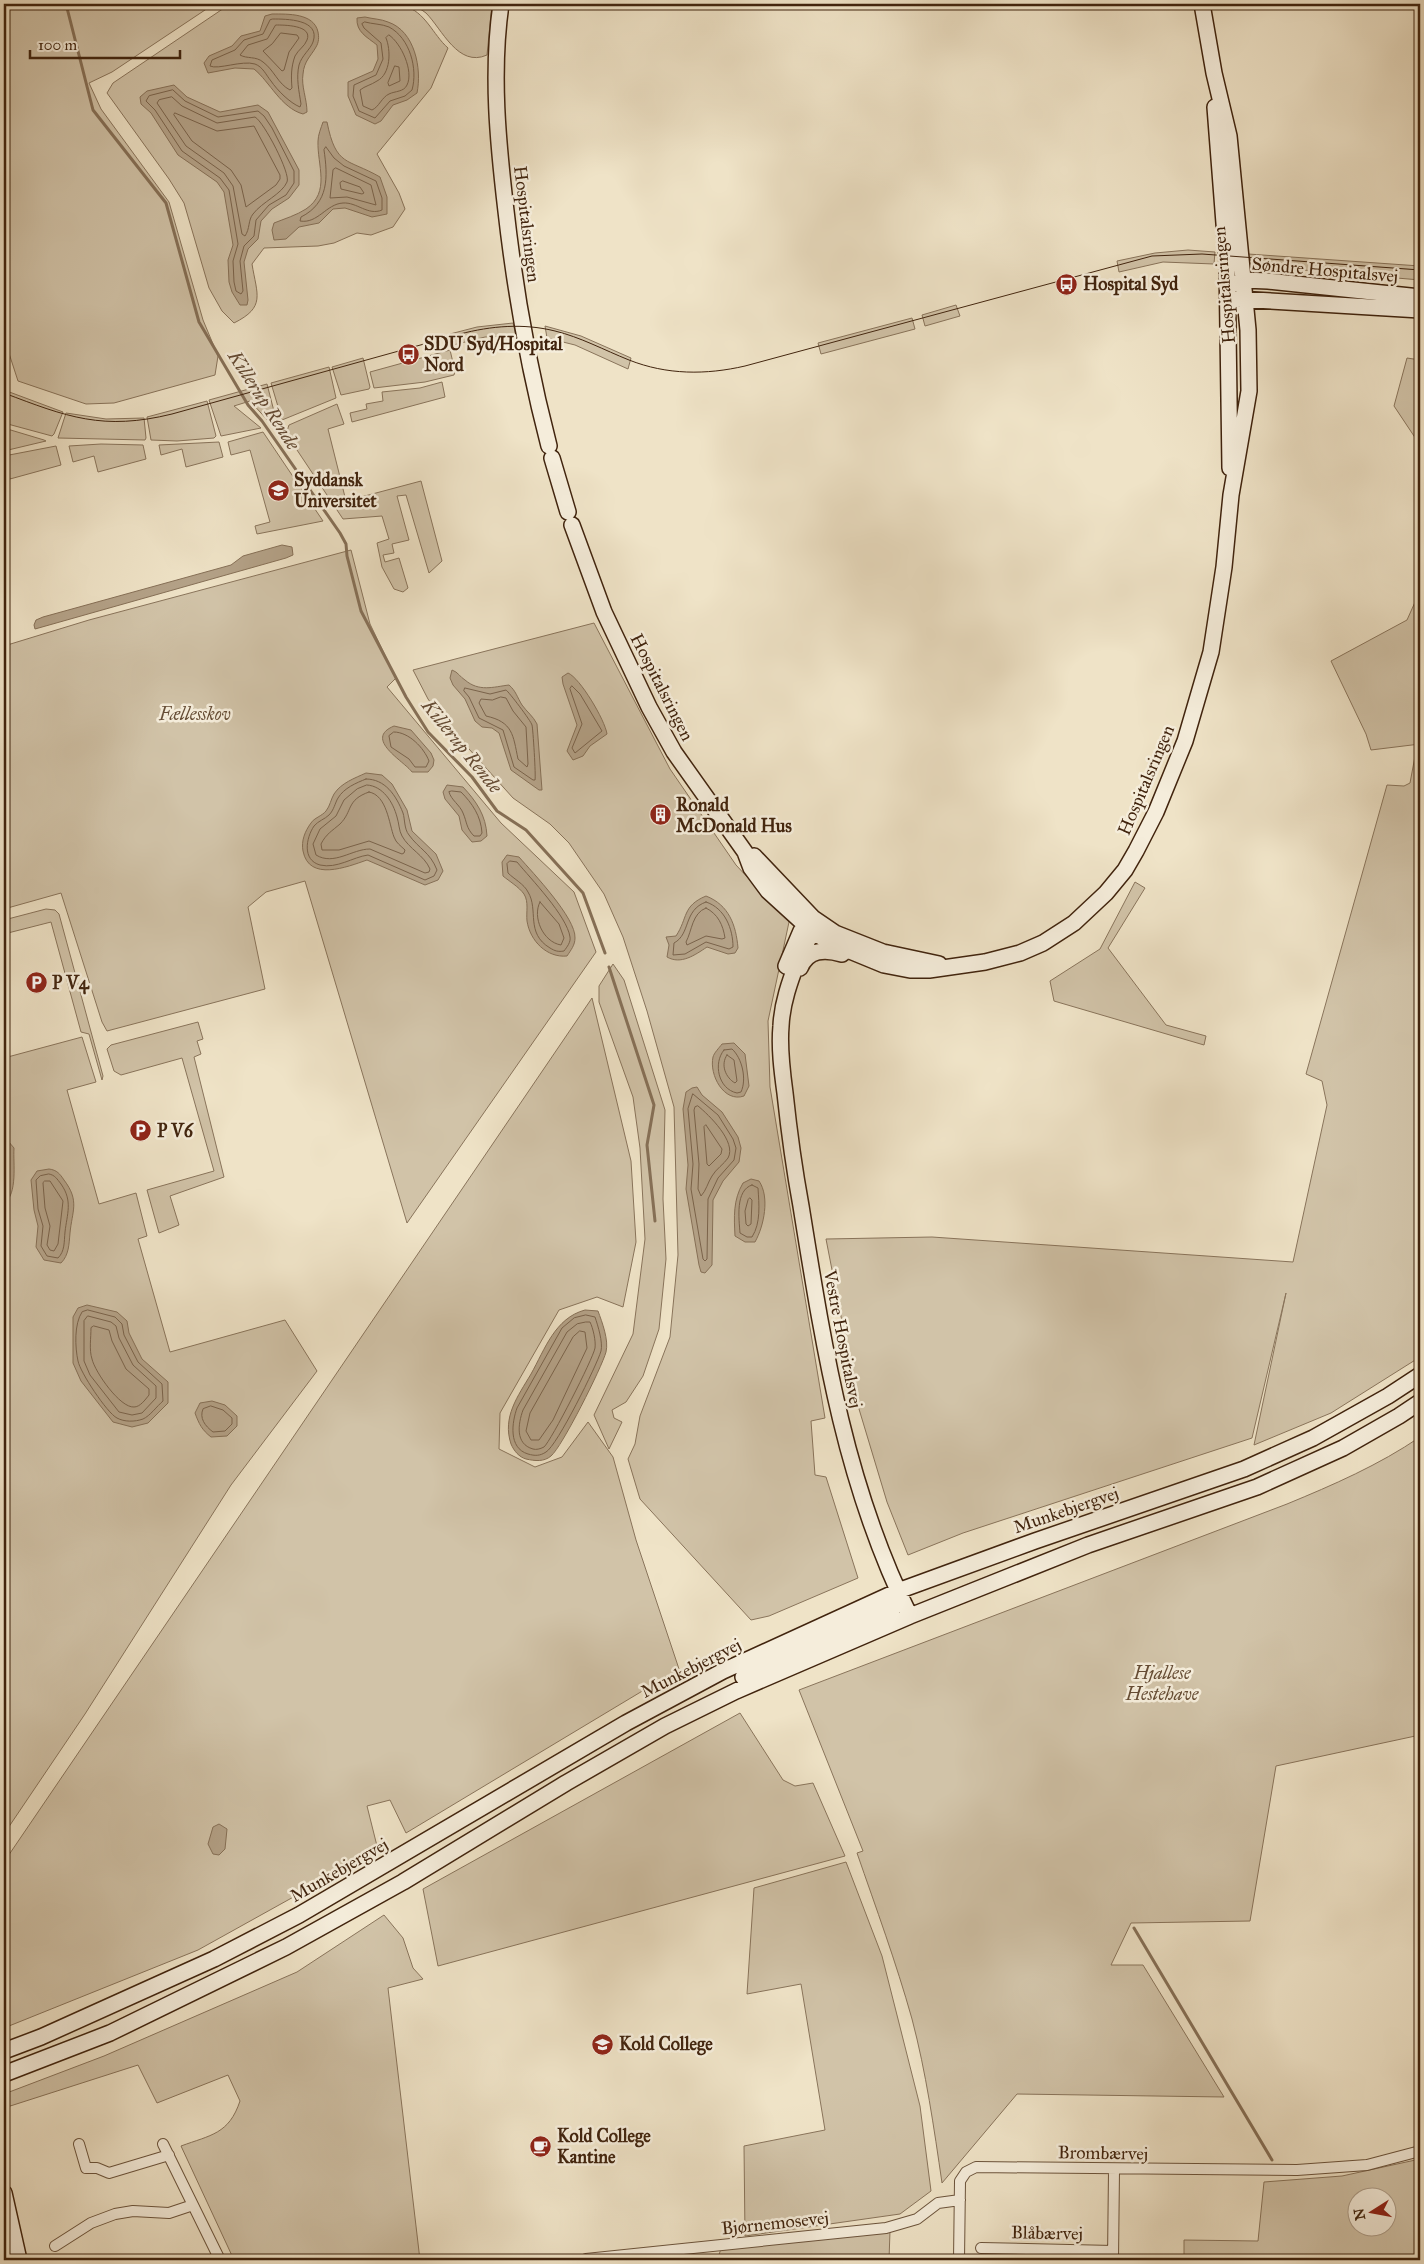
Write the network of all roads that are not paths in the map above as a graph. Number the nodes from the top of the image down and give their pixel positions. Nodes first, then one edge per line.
1 (501, 4) edge
2 (1202, 4) edge
3 (1214, 73) junction
4 (1238, 289) junction
5 (1420, 297) edge
6 (1420, 310) edge
7 (1231, 495) junction
8 (810, 926) junction
9 (872, 961) junction
10 (946, 966) junction
11 (781, 1057) junction
12 (1420, 1375) edge
13 (1420, 1402) edge
14 (898, 1591) junction
15 (910, 1616) junction
16 (628, 1747) junction
17 (4, 2051) edge
18 (4, 2074) edge
19 (79, 2144) dead end
20 (163, 2144) dead end
21 (1420, 2151) edge
22 (169, 2156) junction
23 (1114, 2170) junction
24 (4, 2193) edge
25 (960, 2200) junction
26 (193, 2205) junction
27 (55, 2246) dead end
28 (981, 2248) dead end
29 (1113, 2256) edge
30 (586, 2259) dead end
31 (19, 2260) edge
32 (220, 2260) edge
33 (959, 2260) edge

1 - 8 street, Hospitalsringen
2 - 3 street, Hospitalsringen
3 - 4 street, Hospitalsringen
3 - 4 street, Hospitalsringen
4 - 5 street, Søndre Hospitalsvej
4 - 6 street, Søndre Hospitalsvej
4 - 7 street, Hospitalsringen
4 - 7 street, Hospitalsringen
7 - 10 street, Hospitalsringen
8 - 9 street, Hospitalsringen
8 - 10 street, Hospitalsringen
8 - 11 street, Vestre Hospitalsvej
9 - 10 street, Hospitalsringen
9 - 11 street
11 - 14 street, Vestre Hospitalsvej
12 - 14 street, Munkebjergvej
13 - 15 street
14 - 15 street, Vestre Hospitalsvej
14 - 16 street
14 - 17 street, Munkebjergvej
15 - 16 street
16 - 18 street
19 - 22 street
20 - 22 street
21 - 23 street, Brombærvej
22 - 26 street
23 - 25 street, Brombærvej
23 - 29 street, Blåbærvej
24 - 31 street
25 - 30 street, Bjørnemosevej
25 - 33 street, Brombærvej
26 - 27 street
26 - 32 street
28 - 29 street, Blåbærvej

